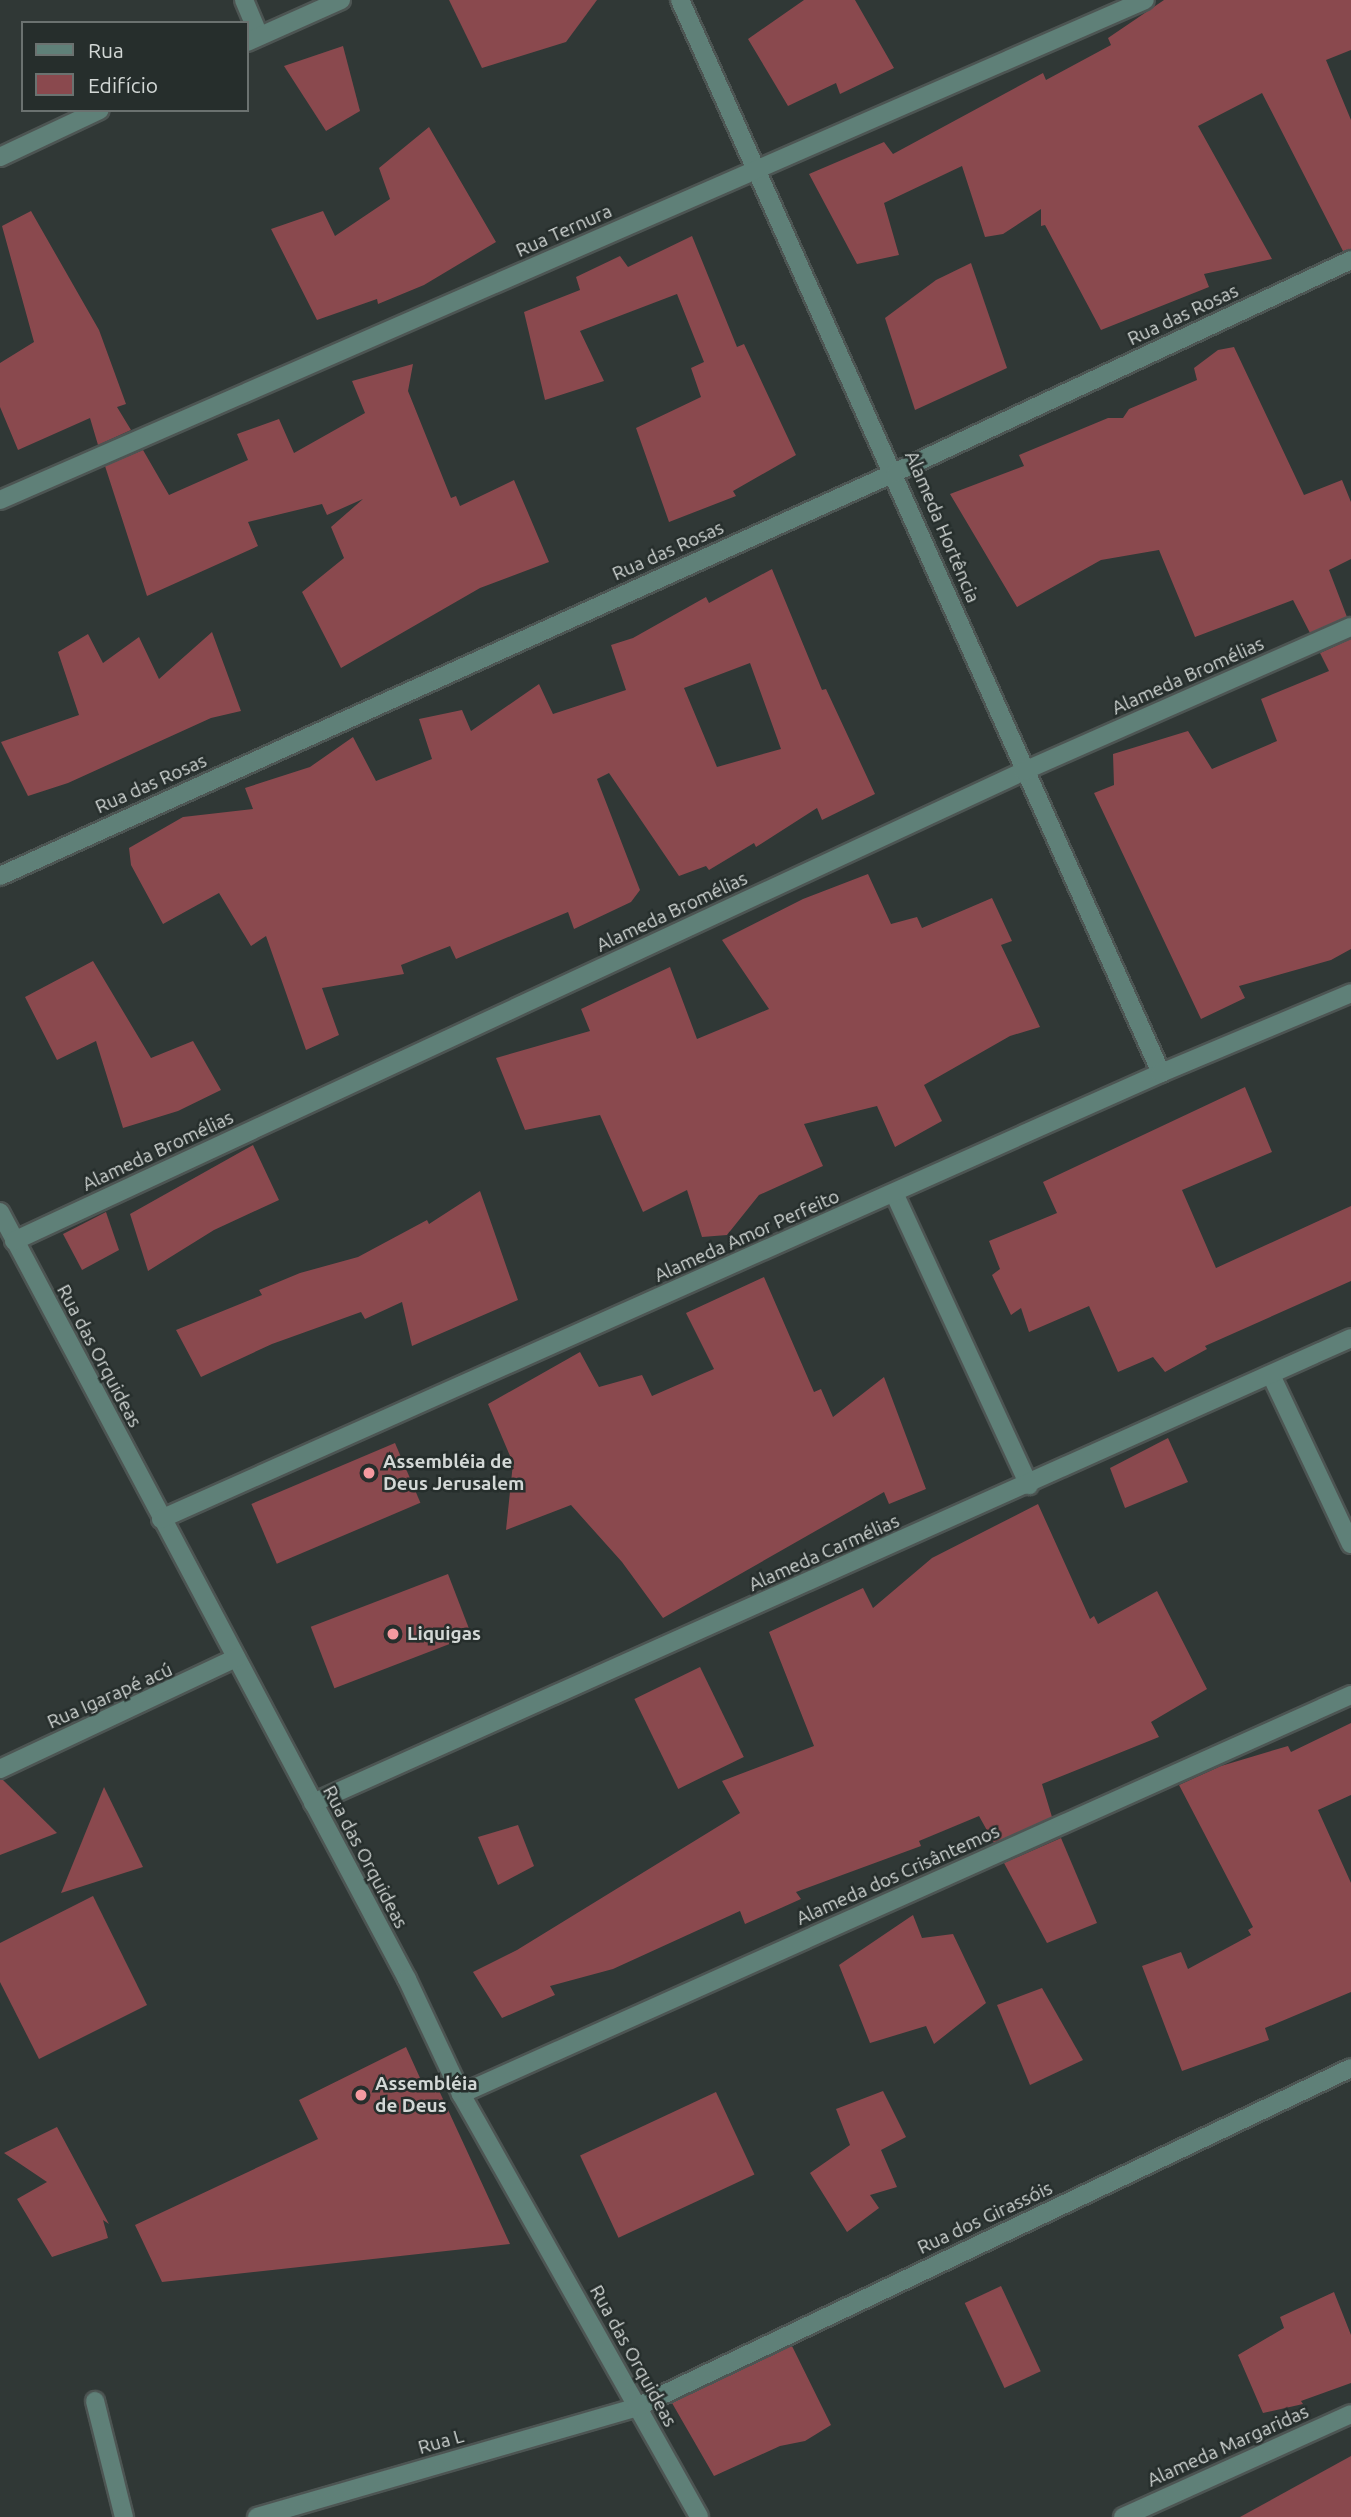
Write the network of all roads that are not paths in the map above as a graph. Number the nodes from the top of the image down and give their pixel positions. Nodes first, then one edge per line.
1 (244, 0) edge
2 (341, 0) edge
3 (680, 0) edge
4 (1145, 0) edge
5 (253, 39) edge
6 (96, 112) edge
7 (0, 157) edge
8 (756, 169) junction
9 (1351, 260) edge
10 (895, 472) junction
11 (0, 500) edge
12 (1351, 627) edge
13 (1024, 771) junction
14 (0, 876) edge
15 (1351, 993) edge
16 (1161, 1073) junction
17 (894, 1193) junction
18 (0, 1212) edge
19 (14, 1241) junction
20 (1351, 1338) edge
21 (1271, 1375) junction
22 (1029, 1485) junction
23 (161, 1519) junction
24 (1351, 1544) edge
25 (236, 1658) junction
26 (1351, 1695) edge
27 (0, 1769) edge
28 (313, 1803) junction
29 (1351, 2068) edge
30 (461, 2094) junction
31 (95, 2401) dead end
32 (637, 2407) junction
33 (1351, 2414) edge
34 (124, 2517) edge
35 (257, 2517) edge
36 (699, 2517) edge
37 (1123, 2517) edge

1 - 5 street
2 - 5 street
3 - 8 street, Alameda Hortência
4 - 8 street, Rua Ternura
6 - 7 street
8 - 10 street, Alameda Hortência
8 - 11 street, Rua Ternura
9 - 10 street, Rua das Rosas
10 - 13 street, Alameda Hortência
10 - 14 street, Rua das Rosas
12 - 13 street, Alameda Bromélias
13 - 16 street, Alameda Hortência
13 - 19 street, Alameda Bromélias
15 - 16 street, Alameda Amor Perfeito
16 - 17 street, Alameda Amor Perfeito
17 - 22 street
17 - 23 street, Alameda Amor Perfeito
18 - 19 street, Rua das Orquideas
19 - 23 street, Rua das Orquideas
20 - 21 street, Alameda Carmélias
21 - 22 street, Alameda Carmélias
21 - 24 street
22 - 28 street, Alameda Carmélias
23 - 25 street, Rua das Orquideas
25 - 27 street, Rua Igarapé acú
25 - 28 street, Rua das Orquideas
26 - 30 street, Alameda dos Crisântemos
28 - 30 street, Rua das Orquideas
29 - 32 street, Rua dos Girassóis
30 - 32 street, Rua das Orquideas
31 - 34 street
32 - 35 street, Rua L
32 - 36 street, Rua das Orquideas
33 - 37 street, Alameda Margaridas

